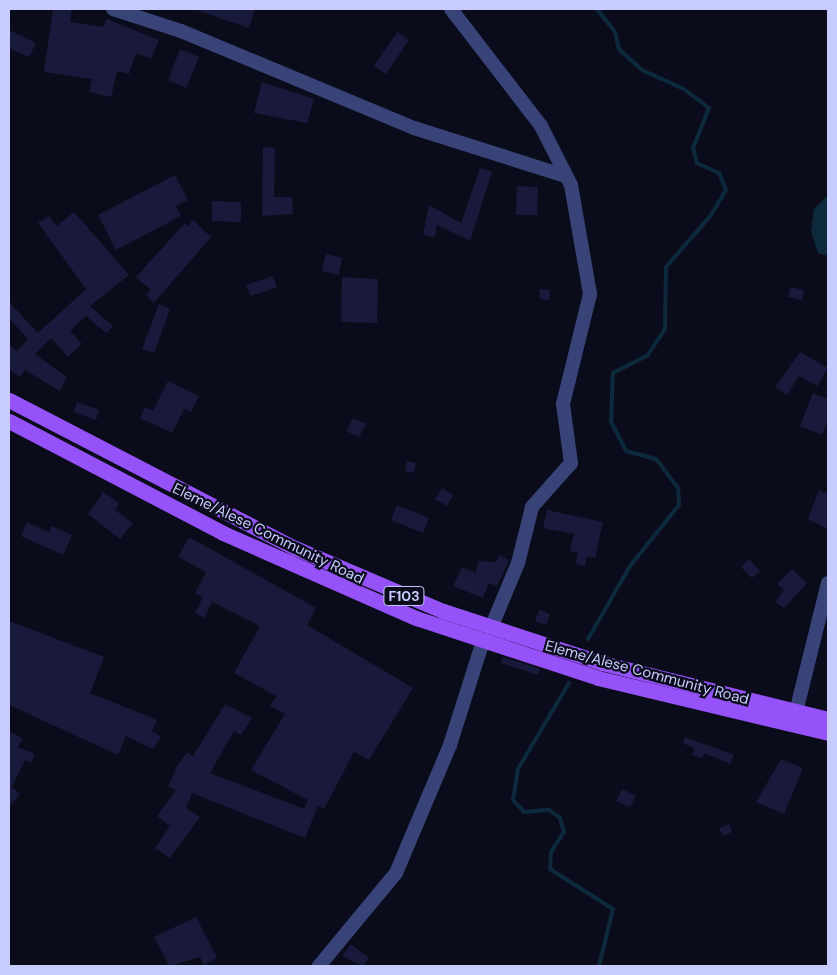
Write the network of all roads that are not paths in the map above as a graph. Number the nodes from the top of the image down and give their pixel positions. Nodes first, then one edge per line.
1 (113, 9) edge
2 (451, 9) edge
3 (562, 175) junction
4 (9, 400) edge
5 (9, 421) edge
6 (828, 583) edge
7 (487, 634) junction
8 (796, 712) junction
9 (828, 719) edge
10 (828, 733) edge
11 (319, 966) edge

1 - 3 street
2 - 3 street
3 - 7 street
4 - 7 main road, Eleme/Alese Community Road / F103
5 - 7 main road, Eleme/Alese Community Road / F103
6 - 8 street
7 - 8 main road, Eleme/Alese Community Road / F103
7 - 10 main road, Eleme/Alese Community Road / F103
7 - 11 street
8 - 9 main road, Eleme/Alese Community Road / F103

